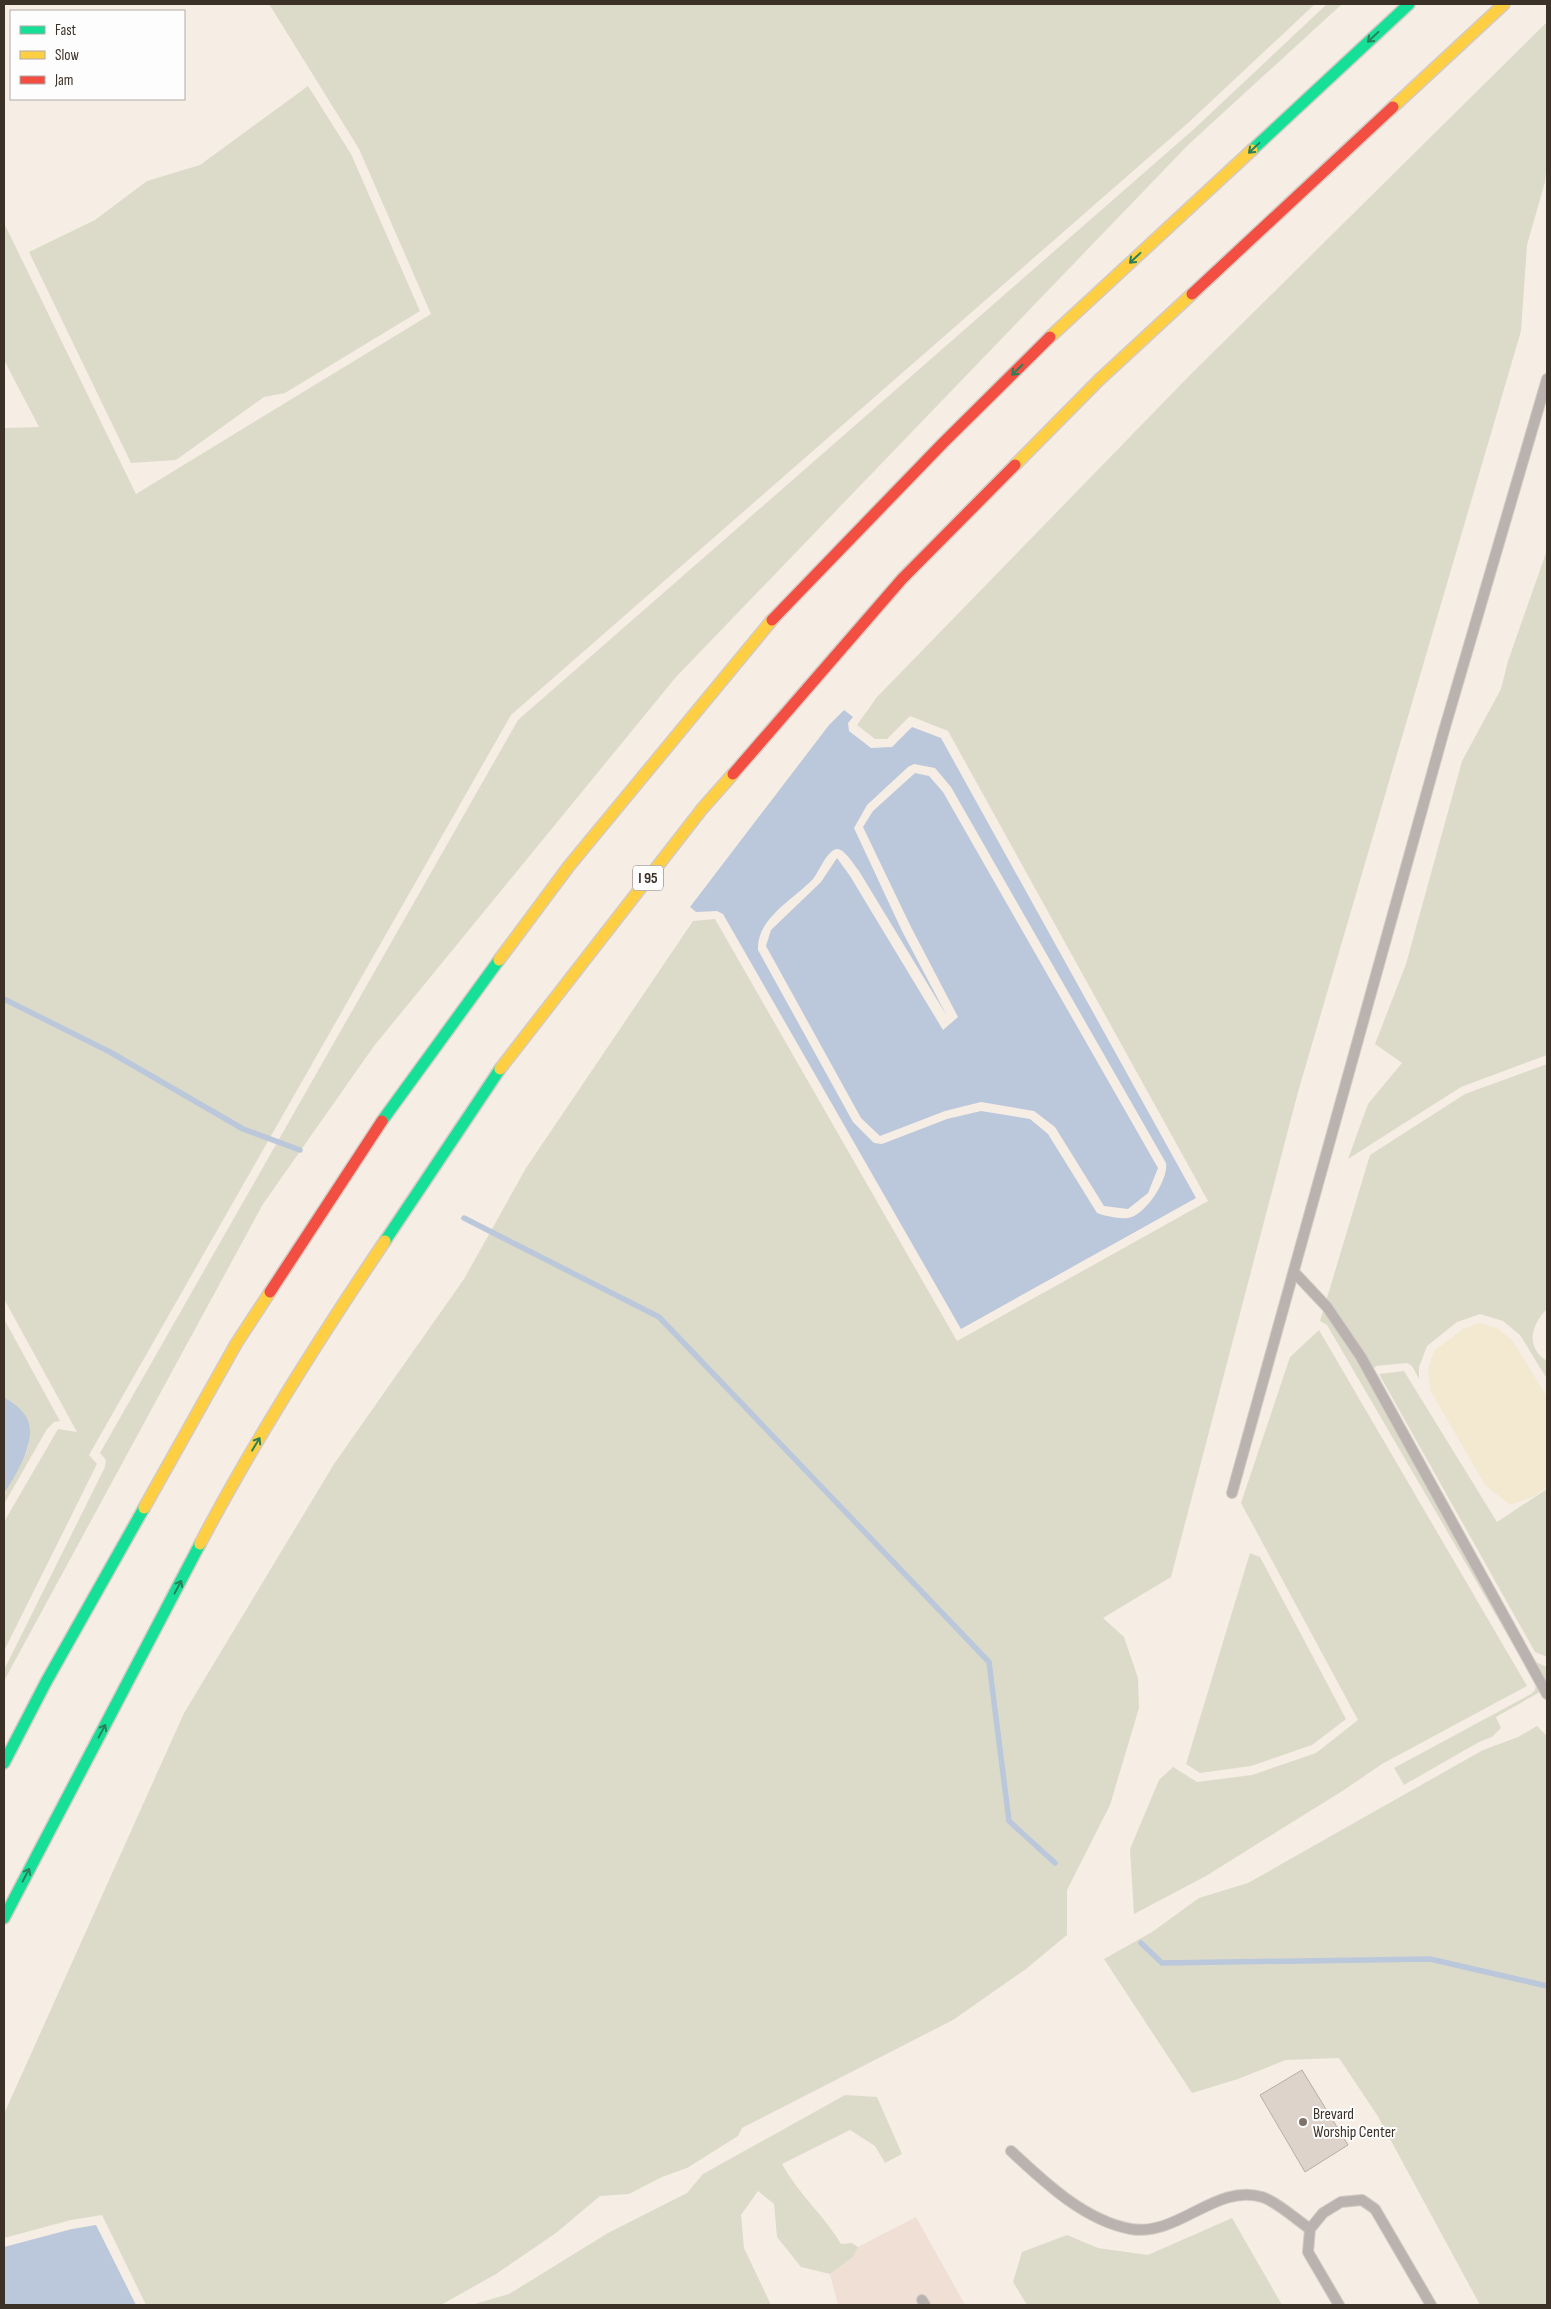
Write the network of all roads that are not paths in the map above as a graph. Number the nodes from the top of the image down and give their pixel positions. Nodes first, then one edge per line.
1 (1409, 4) edge
2 (1504, 4) edge
3 (1547, 379) edge
4 (1294, 1272) junction
5 (1232, 1493) dead end
6 (1547, 1694) edge
7 (4, 1763) edge
8 (4, 1918) edge
9 (1011, 2151) dead end
10 (1310, 2229) junction
11 (1338, 2305) edge
12 (1431, 2305) edge

1 -> 7 highway
8 -> 2 highway, I 95
3 - 4 lane
4 - 5 lane
4 - 6 lane
9 - 10 lane
10 - 11 lane
10 - 12 lane

